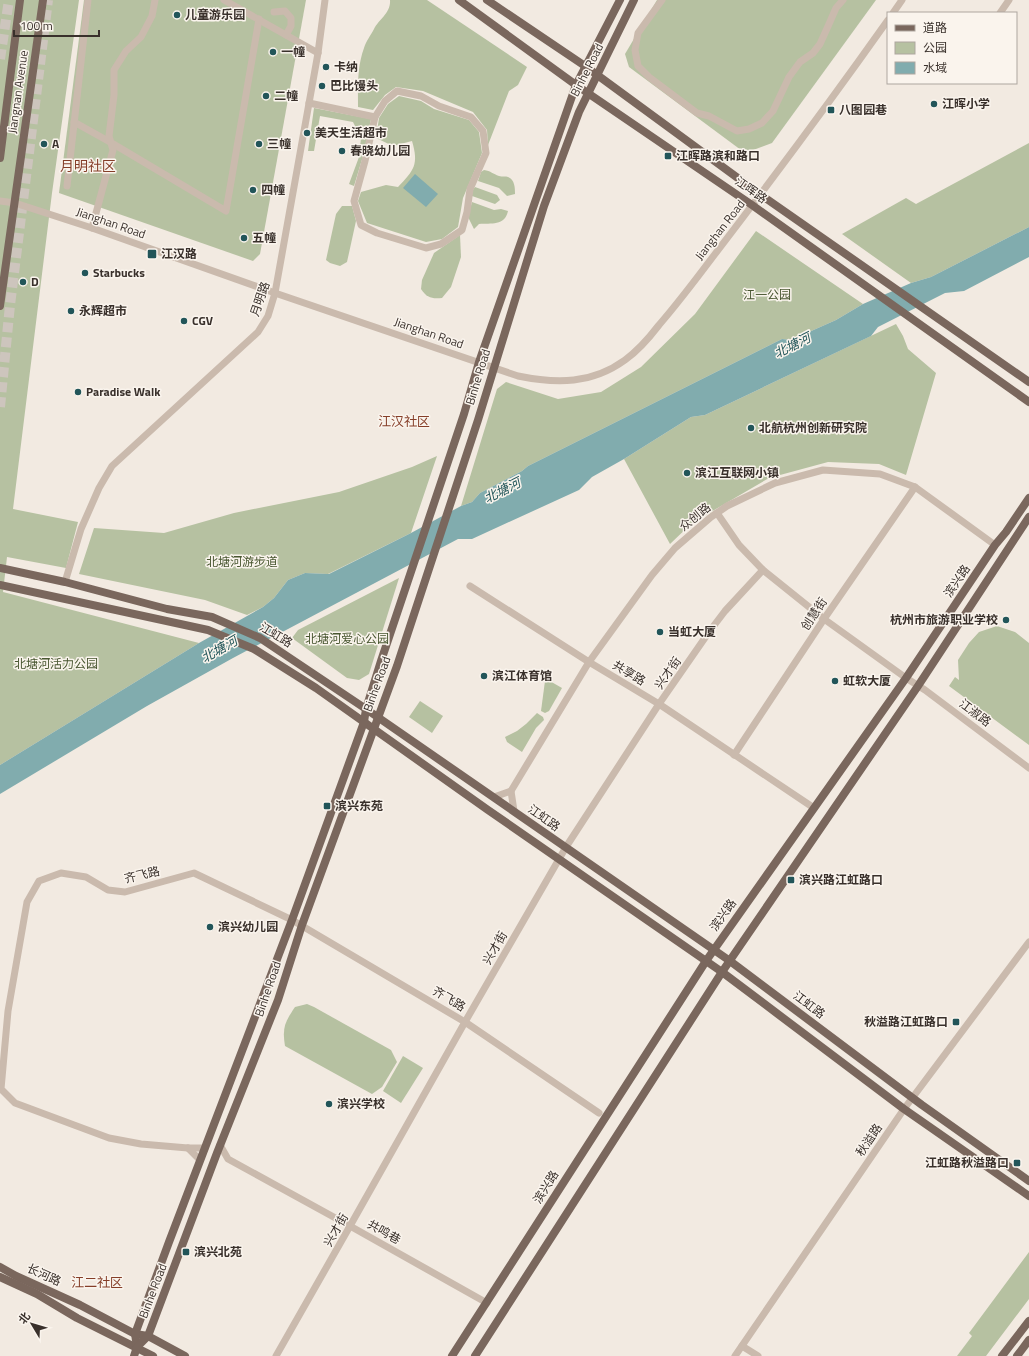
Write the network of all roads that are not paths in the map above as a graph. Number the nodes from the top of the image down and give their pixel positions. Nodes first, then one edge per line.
1 (20, 0) edge
2 (43, 0) edge
3 (88, 0) edge
4 (155, 0) edge
5 (224, 0) edge
6 (325, 0) edge
7 (459, 0) edge
8 (487, 0) edge
9 (620, 0) edge
10 (634, 0) edge
11 (662, 0) edge
12 (843, 0) edge
13 (902, 0) edge
14 (1009, 0) edge
15 (274, 12) dead end
16 (894, 12) edge
17 (1001, 12) edge
18 (259, 19) junction
19 (887, 24) edge
20 (286, 35) junction
21 (318, 53) junction
22 (585, 66) junction
23 (598, 75) junction
24 (576, 85) junction
25 (588, 93) junction
26 (309, 103) junction
27 (374, 116) junction
28 (74, 122) junction
29 (110, 142) junction
30 (0, 158) edge
31 (67, 186) dead end
32 (761, 194) junction
33 (0, 201) edge
34 (15, 203) junction
35 (752, 205) junction
36 (92, 228) junction
37 (276, 293) junction
38 (0, 306) edge
39 (479, 362) junction
40 (494, 367) junction
41 (1029, 382) edge
42 (1029, 402) edge
43 (915, 487) junction
44 (1029, 498) edge
45 (716, 513) junction
46 (1029, 517) edge
47 (995, 545) junction
48 (0, 568) edge
49 (763, 570) junction
50 (65, 582) junction
51 (0, 585) edge
52 (470, 586) dead end
53 (824, 619) junction
54 (589, 662) junction
55 (906, 678) junction
56 (918, 686) junction
57 (659, 704) junction
58 (366, 709) junction
59 (378, 717) junction
60 (364, 722) junction
61 (374, 728) junction
62 (734, 754) junction
63 (1029, 768) edge
64 (510, 791) junction
65 (494, 798) junction
66 (814, 808) junction
67 (514, 811) junction
68 (566, 847) junction
69 (560, 859) junction
70 (292, 920) junction
71 (302, 925) junction
72 (1029, 942) edge
73 (714, 950) junction
74 (706, 961) junction
75 (730, 961) junction
76 (722, 972) junction
77 (465, 1022) junction
78 (912, 1098) junction
79 (904, 1109) junction
80 (599, 1113) dead end
81 (220, 1146) junction
82 (188, 1148) junction
83 (204, 1148) junction
84 (228, 1159) junction
85 (200, 1160) junction
86 (213, 1164) junction
87 (1029, 1181) edge
88 (1029, 1196) edge
89 (350, 1226) junction
90 (0, 1267) edge
91 (0, 1277) edge
92 (486, 1303) junction
93 (1029, 1321) edge
94 (135, 1334) junction
95 (148, 1336) junction
96 (1029, 1340) edge
97 (742, 1346) junction
98 (137, 1348) junction
99 (134, 1356) edge
100 (153, 1356) edge
101 (185, 1356) edge
102 (276, 1356) edge
103 (452, 1356) edge
104 (475, 1356) edge
105 (735, 1356) edge
106 (758, 1356) edge
107 (1002, 1356) edge
108 (1017, 1356) edge

1 - 30 main road
2 - 34 main road, Jiangnan Avenue
3 - 28 street
4 - 29 street
5 - 18 street
6 - 21 street, 月明路
7 - 24 main road, 江晖路
8 - 22 main road, 江晖路
9 - 22 main road, Binhe Road
10 - 23 main road, Binhe Road
11 - 12 street
13 - 16 street
14 - 17 street
15 - 20 street
18 - 20 street
18 - 29 street
19 - 32 street, Jianghan Road
20 - 21 street
21 - 26 street, 月明路
22 - 23 main road, 江晖路
22 - 24 main road, Binhe Road
23 - 25 main road, Binhe Road
23 - 32 main road, 江晖路
24 - 25 main road, 江晖路
24 - 39 main road, Binhe Road
25 - 35 main road, 江晖路
25 - 40 main road, Binhe Road
26 - 27 street
26 - 37 street, 月明路
27 - 27 street
28 - 29 street
28 - 31 street
29 - 36 street
32 - 35 street, Jianghan Road
32 - 41 main road, 江晖路
33 - 34 street, Jianghan Road
34 - 36 street, Jianghan Road
34 - 38 main road, Jiangnan Avenue
35 - 40 street, Jianghan Road
35 - 42 main road, 江晖路
36 - 37 street, Jianghan Road
37 - 39 street, Jianghan Road
37 - 50 street, 月明路
39 - 40 street, Jianghan Road
39 - 58 main road, Binhe Road
40 - 59 main road, Binhe Road
43 - 45 street, 众创路
43 - 47 street, 众创路
43 - 53 street, 创慧街
44 - 47 main road, 滨兴路
45 - 49 street, 江淑路
45 - 54 street, 众创路
46 - 56 main road
47 - 55 main road, 滨兴路
48 - 50 main road, 江虹路
49 - 53 street, 江淑路
49 - 57 street, 兴才街
50 - 58 main road, 江虹路
51 - 60 main road, 江虹路
52 - 54 street, 共享路
53 - 55 street, 江淑路
53 - 62 street, 创慧街
54 - 57 street, 共享路
54 - 64 street, 众创路
55 - 56 street, 江淑路
55 - 66 main road, 滨兴路
56 - 63 street, 江淑路
56 - 75 main road
57 - 62 street, 共享路
57 - 68 street, 兴才街
58 - 59 main road, 江虹路
58 - 60 main road, Binhe Road
59 - 61 main road, Binhe Road
59 - 65 main road, 江虹路
60 - 61 main road, 江虹路
60 - 70 main road, Binhe Road
61 - 69 main road, 江虹路
61 - 71 main road, Binhe Road
62 - 66 street, 共享路
64 - 65 street
64 - 67 street
65 - 67 main road, 江虹路
66 - 73 main road, 滨兴路
67 - 68 main road, 江虹路
68 - 69 street, 兴才街
68 - 73 main road, 江虹路
69 - 74 main road, 江虹路
69 - 77 street, 兴才街
70 - 71 street, 齐飞路
70 - 82 street, 齐飞路
70 - 83 main road, Binhe Road
71 - 77 street, 齐飞路
71 - 81 main road, Binhe Road
72 - 78 street, 秋溢路
73 - 74 main road, 滨兴路
73 - 75 main road, 江虹路
74 - 76 main road, 江虹路
74 - 92 main road, 滨兴路
75 - 76 main road
75 - 78 main road, 江虹路
76 - 79 main road, 江虹路
76 - 104 main road
77 - 80 street, 齐飞路
77 - 89 street, 兴才街
78 - 79 street, 秋溢路
78 - 87 main road, 江虹路
79 - 88 main road, 江虹路
79 - 97 street, 秋溢路
81 - 84 street, 共鸣巷
81 - 86 main road, Binhe Road
82 - 83 street, 齐飞路
82 - 85 street
83 - 85 main road, Binhe Road
84 - 86 street
84 - 89 street, 共鸣巷
85 - 94 main road, Binhe Road
86 - 95 main road, Binhe Road
89 - 92 street, 共鸣巷
89 - 102 street, 兴才街
90 - 94 main road, 长河路
91 - 98 main road, 长河路
92 - 103 main road, 滨兴路
93 - 107 main road
94 - 95 main road, 长河路
94 - 98 main road, Binhe Road
95 - 98 main road, Binhe Road
95 - 101 main road, 长河路
96 - 108 main road
97 - 105 street, 秋溢路
97 - 106 street
98 - 99 main road, Binhe Road
98 - 100 main road, 长河路

